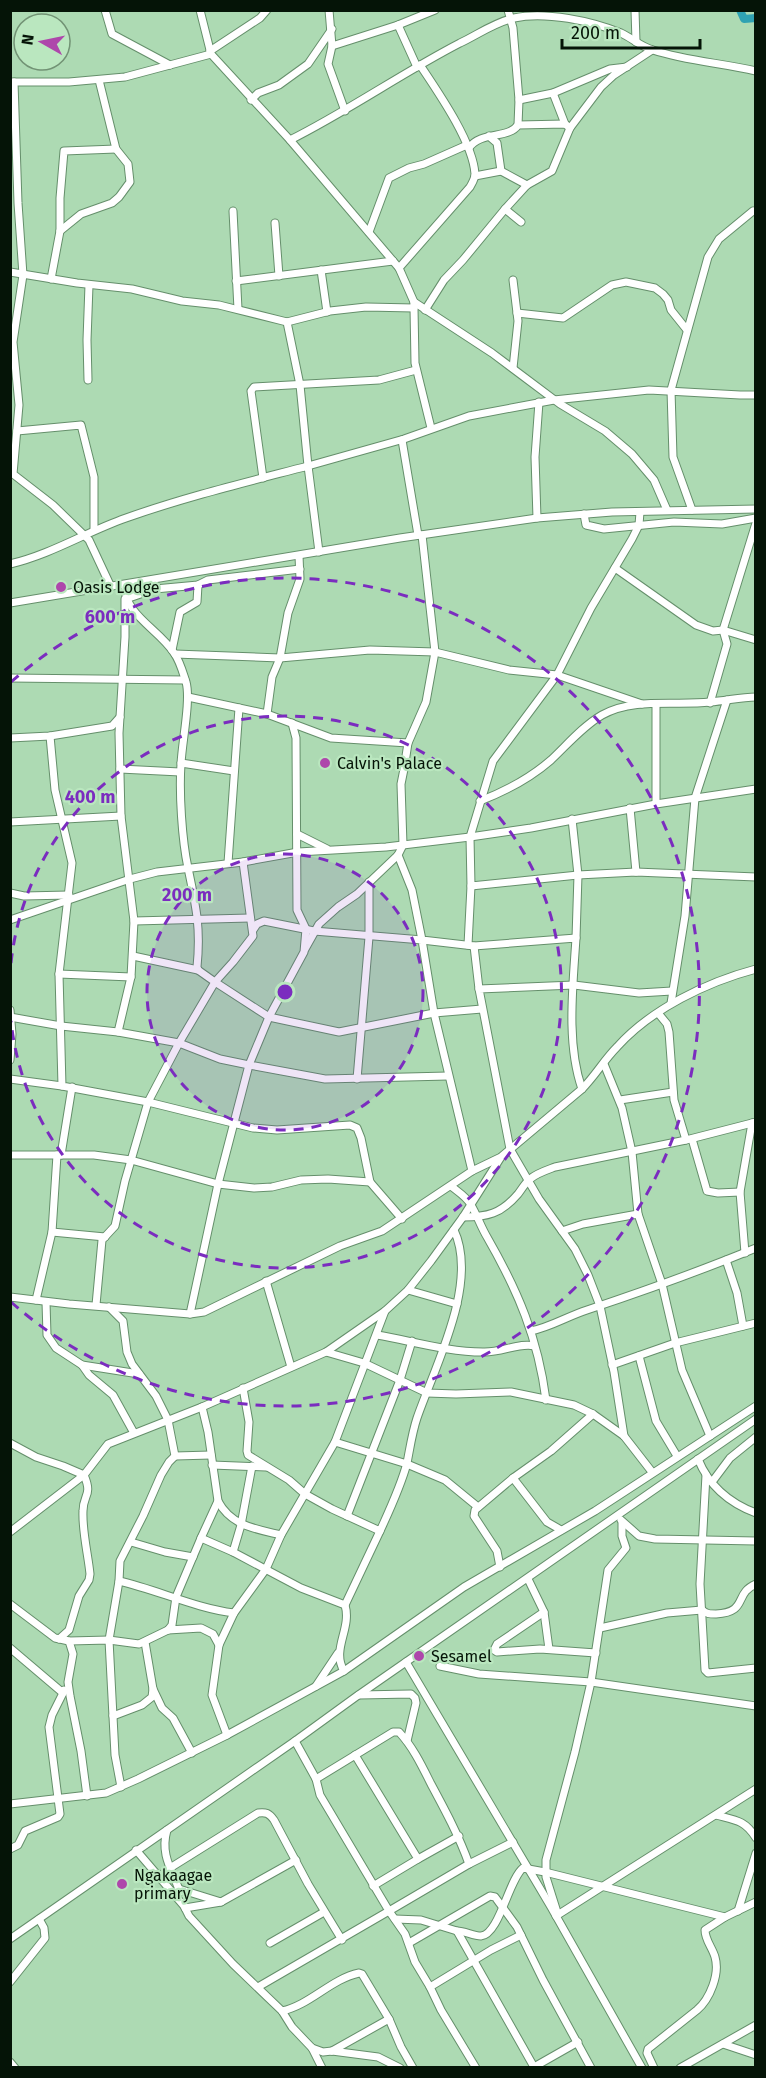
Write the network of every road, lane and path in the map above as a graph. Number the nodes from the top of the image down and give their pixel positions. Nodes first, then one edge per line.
1 (105, 10) edge
2 (200, 10) edge
3 (267, 10) edge
4 (329, 10) edge
5 (508, 10) edge
6 (525, 10) edge
7 (635, 10) edge
8 (431, 11) edge
9 (515, 18) junction
10 (398, 25) junction
11 (332, 29) junction
12 (636, 42) junction
13 (332, 46) junction
14 (652, 50) junction
15 (210, 53) junction
16 (170, 65) junction
17 (418, 66) junction
18 (627, 67) junction
19 (756, 71) edge
20 (99, 80) junction
21 (12, 82) edge
22 (553, 93) junction
23 (251, 100) junction
24 (519, 100) junction
25 (345, 111) junction
26 (518, 125) junction
27 (568, 126) junction
28 (489, 136) junction
29 (290, 140) junction
30 (468, 147) junction
31 (116, 149) junction
32 (501, 171) junction
33 (475, 176) junction
34 (14, 179) edge
35 (527, 186) junction
36 (505, 209) junction
37 (232, 211) dead end
38 (753, 211) dead end
39 (521, 222) dead end
40 (275, 223) dead end
41 (60, 231) junction
42 (369, 232) junction
43 (393, 261) junction
44 (399, 268) junction
45 (321, 270) junction
46 (10, 272) edge
47 (23, 275) junction
48 (279, 276) junction
49 (51, 279) junction
50 (513, 280) dead end
51 (236, 281) junction
52 (89, 285) junction
53 (414, 305) junction
54 (238, 309) junction
55 (425, 310) junction
56 (327, 312) junction
57 (518, 313) junction
58 (287, 322) junction
59 (687, 330) junction
60 (513, 368) junction
61 (416, 370) junction
62 (88, 380) dead end
63 (300, 385) junction
64 (671, 390) junction
65 (756, 395) edge
66 (554, 400) junction
67 (539, 402) junction
68 (431, 428) junction
69 (17, 431) junction
70 (402, 440) junction
71 (308, 466) junction
72 (12, 473) edge
73 (263, 478) junction
74 (756, 508) edge
75 (667, 510) junction
76 (692, 510) junction
77 (640, 512) junction
78 (584, 514) junction
79 (537, 518) junction
80 (756, 518) edge
81 (756, 523) edge
82 (638, 527) junction
83 (94, 530) junction
84 (420, 535) junction
85 (85, 536) junction
86 (319, 552) junction
87 (299, 556) junction
88 (10, 564) edge
89 (615, 568) junction
90 (300, 569) junction
91 (125, 585) junction
92 (198, 585) junction
93 (111, 587) junction
94 (125, 596) junction
95 (10, 603) edge
96 (723, 630) junction
97 (756, 640) edge
98 (174, 652) junction
99 (435, 652) junction
100 (280, 658) junction
101 (557, 675) junction
102 (10, 678) edge
103 (122, 679) junction
104 (185, 680) junction
105 (188, 697) junction
106 (756, 697) edge
107 (727, 700) junction
108 (710, 703) junction
109 (642, 704) junction
110 (656, 704) junction
111 (238, 708) junction
112 (267, 714) junction
113 (120, 717) junction
114 (292, 723) junction
115 (50, 736) junction
116 (10, 738) edge
117 (408, 743) junction
118 (181, 763) junction
119 (120, 769) junction
120 (234, 771) junction
121 (180, 772) junction
122 (756, 789) edge
123 (695, 798) junction
124 (480, 801) junction
125 (656, 804) junction
126 (630, 808) junction
127 (121, 816) junction
128 (572, 819) junction
129 (63, 820) junction
130 (10, 822) edge
131 (297, 834) junction
132 (470, 837) junction
133 (403, 844) junction
134 (328, 850) junction
135 (298, 852) junction
136 (398, 855) junction
137 (243, 861) junction
138 (228, 863) junction
139 (188, 867) junction
140 (636, 872) junction
141 (578, 874) junction
142 (689, 875) junction
143 (756, 877) edge
144 (130, 879) junction
145 (369, 882) junction
146 (471, 886) junction
147 (10, 893) edge
148 (69, 897) junction
149 (250, 918) junction
150 (199, 919) junction
151 (10, 920) edge
152 (134, 921) junction
153 (306, 929) junction
154 (253, 930) junction
155 (314, 931) junction
156 (369, 937) junction
157 (576, 938) junction
158 (422, 940) junction
159 (471, 946) junction
160 (304, 952) junction
161 (133, 956) junction
162 (756, 969) edge
163 (198, 970) junction
164 (59, 974) junction
165 (131, 977) junction
166 (215, 982) junction
167 (574, 985) junction
168 (479, 989) junction
169 (672, 991) junction
170 (671, 1003) junction
171 (482, 1009) junction
172 (10, 1010) edge
173 (434, 1013) junction
174 (658, 1013) junction
175 (11, 1017) edge
176 (269, 1017) junction
177 (61, 1026) junction
178 (362, 1029) junction
179 (118, 1032) junction
180 (179, 1043) junction
181 (10, 1060) edge
182 (604, 1064) junction
183 (249, 1065) junction
184 (448, 1076) junction
185 (10, 1079) edge
186 (357, 1079) junction
187 (62, 1086) junction
188 (72, 1087) junction
189 (582, 1089) junction
190 (673, 1092) junction
191 (620, 1100) junction
192 (148, 1102) junction
193 (754, 1122) edge
194 (233, 1124) junction
195 (689, 1139) junction
196 (510, 1149) junction
197 (632, 1152) junction
198 (10, 1155) edge
199 (59, 1155) junction
200 (501, 1156) junction
201 (131, 1160) junction
202 (472, 1171) junction
203 (528, 1180) junction
204 (370, 1182) junction
205 (218, 1185) junction
206 (451, 1186) junction
207 (740, 1192) junction
208 (470, 1203) junction
209 (638, 1214) junction
210 (463, 1216) junction
211 (476, 1217) junction
212 (402, 1219) junction
213 (454, 1230) junction
214 (562, 1231) junction
215 (52, 1232) junction
216 (105, 1238) junction
217 (756, 1248) edge
218 (746, 1252) junction
219 (726, 1260) junction
220 (267, 1281) junction
221 (662, 1284) junction
222 (408, 1290) junction
223 (10, 1297) edge
224 (36, 1300) junction
225 (46, 1302) junction
226 (457, 1304) junction
227 (96, 1305) junction
228 (109, 1306) junction
229 (600, 1306) junction
230 (385, 1311) junction
231 (190, 1314) junction
232 (756, 1323) edge
233 (743, 1326) junction
234 (531, 1331) junction
235 (377, 1335) junction
236 (412, 1341) junction
237 (675, 1344) junction
238 (534, 1346) junction
239 (444, 1348) junction
240 (326, 1352) junction
241 (639, 1356) junction
242 (364, 1363) junction
243 (82, 1365) junction
244 (612, 1365) junction
245 (291, 1367) junction
246 (139, 1374) junction
247 (400, 1380) junction
248 (243, 1388) junction
249 (427, 1394) junction
250 (546, 1400) junction
251 (756, 1406) edge
252 (202, 1407) junction
253 (593, 1414) junction
254 (756, 1419) edge
255 (168, 1420) junction
256 (722, 1428) junction
257 (134, 1433) junction
258 (624, 1436) junction
259 (710, 1436) junction
260 (731, 1436) junction
261 (335, 1442) junction
262 (750, 1442) edge
263 (10, 1443) edge
264 (756, 1449) edge
265 (371, 1453) junction
266 (211, 1455) junction
267 (175, 1456) junction
268 (677, 1456) junction
269 (699, 1459) junction
270 (407, 1464) junction
271 (212, 1466) junction
272 (252, 1466) junction
273 (267, 1467) junction
274 (660, 1467) junction
275 (652, 1472) junction
276 (84, 1475) junction
277 (513, 1478) junction
278 (709, 1479) junction
279 (668, 1480) junction
280 (305, 1494) junction
281 (218, 1501) junction
282 (478, 1507) junction
283 (756, 1513) edge
284 (347, 1516) junction
285 (620, 1519) junction
286 (241, 1525) junction
287 (561, 1530) junction
288 (380, 1531) junction
289 (10, 1532) edge
290 (281, 1535) junction
291 (201, 1538) junction
292 (702, 1540) junction
293 (756, 1541) edge
294 (131, 1542) junction
295 (233, 1552) junction
296 (194, 1557) junction
297 (500, 1567) junction
298 (266, 1569) junction
299 (528, 1579) junction
300 (119, 1581) junction
301 (756, 1584) edge
302 (176, 1597) junction
303 (10, 1604) edge
304 (345, 1605) junction
305 (702, 1610) junction
306 (544, 1612) junction
307 (234, 1613) junction
308 (600, 1628) junction
309 (69, 1630) junction
310 (168, 1630) junction
311 (59, 1639) junction
312 (109, 1640) junction
313 (71, 1641) junction
314 (145, 1642) junction
315 (219, 1646) junction
316 (10, 1648) edge
317 (549, 1649) junction
318 (339, 1650) junction
319 (596, 1653) junction
320 (406, 1662) junction
321 (440, 1666) dead end
322 (756, 1668) edge
323 (344, 1671) junction
324 (68, 1682) junction
325 (591, 1682) junction
326 (316, 1687) junction
327 (153, 1689) junction
328 (63, 1693) junction
329 (357, 1696) junction
330 (71, 1701) junction
331 (756, 1706) edge
332 (56, 1707) junction
333 (113, 1716) junction
334 (227, 1735) junction
335 (295, 1741) junction
336 (407, 1741) junction
337 (192, 1753) junction
338 (355, 1755) junction
339 (316, 1779) junction
340 (122, 1787) junction
341 (756, 1789) edge
342 (87, 1796) junction
343 (59, 1797) junction
344 (10, 1804) edge
345 (716, 1815) junction
346 (167, 1830) junction
347 (459, 1836) junction
348 (756, 1838) edge
349 (513, 1842) junction
350 (10, 1849) edge
351 (136, 1850) junction
352 (756, 1853) edge
353 (418, 1859) junction
354 (296, 1860) junction
355 (469, 1864) junction
356 (170, 1868) junction
357 (527, 1868) junction
358 (545, 1872) junction
359 (159, 1877) junction
360 (373, 1886) junction
361 (603, 1887) junction
362 (179, 1889) junction
363 (222, 1902) junction
364 (756, 1902) edge
365 (184, 1907) junction
366 (504, 1907) junction
367 (388, 1911) junction
368 (738, 1911) junction
369 (324, 1912) junction
370 (557, 1915) junction
371 (725, 1917) junction
372 (39, 1919) junction
373 (395, 1919) junction
374 (439, 1926) junction
375 (457, 1931) junction
376 (521, 1935) junction
377 (10, 1940) edge
378 (342, 1940) junction
379 (270, 1943) dead end
380 (409, 1943) junction
381 (476, 1960) junction
382 (10, 1982) edge
383 (258, 1987) junction
384 (430, 1987) junction
385 (282, 2011) junction
386 (389, 2019) junction
387 (756, 2025) edge
388 (578, 2042) junction
389 (723, 2044) junction
390 (312, 2048) junction
391 (332, 2050) junction
392 (756, 2055) edge
393 (10, 2062) edge
394 (694, 2064) edge
395 (15, 2067) edge
396 (322, 2067) edge
397 (400, 2067) edge
398 (413, 2067) edge
399 (476, 2067) edge
400 (533, 2067) edge
401 (591, 2067) edge
402 (642, 2067) edge
403 (654, 2067) edge
404 (681, 2067) edge

1 - 16 street
2 - 15 street
3 - 15 street
4 - 11 street
5 - 9 street
6 - 9 street
7 - 12 street
8 - 10 street
9 - 12 street
9 - 17 street
9 - 24 street
10 - 13 street
10 - 17 street
11 - 13 street
11 - 23 street
12 - 14 street
13 - 25 street
14 - 18 street
14 - 19 street
15 - 16 street
15 - 23 street
16 - 20 street
17 - 25 street
17 - 30 street
18 - 22 street
18 - 27 street
20 - 21 street
20 - 31 street
21 - 34 street
22 - 24 street
22 - 27 street
23 - 29 street
24 - 26 street
25 - 29 street
26 - 27 street
26 - 28 street
27 - 35 street
28 - 30 street
28 - 32 street
29 - 42 street
30 - 33 street
30 - 42 street
31 - 41 street
31 - 41 street
32 - 33 street
32 - 35 street
33 - 44 street
34 - 47 street
35 - 36 street
36 - 39 street
36 - 55 street
37 - 51 street
38 - 59 street
40 - 48 street
41 - 49 street
42 - 43 street
43 - 44 street
43 - 45 street
44 - 53 street
45 - 48 street
45 - 56 street
46 - 47 street
47 - 49 street
47 - 69 street
48 - 51 street
49 - 52 street
50 - 57 street
51 - 54 street
52 - 54 street
52 - 62 street
53 - 55 street
53 - 56 street
53 - 61 street
54 - 58 street
55 - 60 street
56 - 58 street
57 - 59 street
57 - 60 street
58 - 63 street
59 - 64 street
60 - 66 street
61 - 63 street
61 - 68 street
63 - 71 street
63 - 73 street
64 - 65 street
64 - 66 street
64 - 76 street
66 - 67 street
66 - 75 street
67 - 68 street
67 - 79 street
68 - 70 street
69 - 72 street
69 - 83 street
70 - 71 street
70 - 84 street
71 - 73 street
71 - 86 street
72 - 85 street
73 - 83 street
74 - 76 street
75 - 76 street
75 - 77 street
77 - 78 street
77 - 82 street
78 - 79 street
78 - 82 street
79 - 84 street
80 - 82 street
81 - 96 street
82 - 89 street
83 - 85 street
84 - 86 street
84 - 99 street
85 - 88 street
85 - 93 street
86 - 87 street
87 - 90 street
87 - 91 street
89 - 96 street
89 - 101 street
90 - 92 street
90 - 100 street
91 - 93 street
91 - 94 street
92 - 94 street
92 - 98 street
93 - 95 street
94 - 98 street
94 - 103 street
96 - 97 street
96 - 108 street
98 - 100 street
98 - 104 street
99 - 100 street
99 - 101 street
99 - 117 street
100 - 112 street
101 - 109 street
101 - 124 street
102 - 103 street
103 - 104 street
103 - 113 street
104 - 105 street
105 - 111 street
105 - 118 street
106 - 107 street
107 - 108 street
107 - 123 street
108 - 110 street
109 - 110 street
109 - 124 street
110 - 125 street
111 - 112 street
111 - 120 street
112 - 114 street
113 - 115 street
113 - 119 street
114 - 117 street
114 - 131 street
115 - 116 street
115 - 129 street
117 - 133 street
118 - 120 street
118 - 121 street
119 - 121 street
119 - 127 street
120 - 138 street
121 - 139 street
122 - 123 street
123 - 125 street
123 - 142 street
124 - 132 street
125 - 126 street
126 - 128 street
126 - 140 street
127 - 129 street
127 - 144 street
128 - 132 street
128 - 141 street
129 - 130 street
129 - 148 street
131 - 134 street
131 - 135 street
132 - 133 street
132 - 146 street
133 - 134 street
133 - 136 street
134 - 135 street
135 - 137 street
135 - 153 street
136 - 145 street
136 - 158 street
137 - 138 street
137 - 149 street
138 - 139 street
139 - 144 street
139 - 150 street
140 - 141 street
140 - 142 street
141 - 146 street
141 - 157 street
142 - 143 street
142 - 169 street
144 - 148 street
144 - 152 street
145 - 155 street
145 - 156 street
146 - 159 street
147 - 148 street
148 - 151 street
148 - 164 street
149 - 150 street
149 - 154 street
150 - 152 street
150 - 163 street
152 - 161 street
153 - 154 street
153 - 155 street
153 - 160 street
154 - 166 street
155 - 156 street
155 - 160 street
156 - 158 street
156 - 178 street
157 - 159 street
157 - 167 street
158 - 159 street
158 - 173 street
159 - 168 street
160 - 176 street
161 - 163 street
161 - 165 street
162 - 170 street
163 - 166 street
164 - 165 street
164 - 177 street
165 - 179 street
166 - 176 street
166 - 180 street
167 - 168 street
167 - 169 street
167 - 189 street
168 - 171 street
169 - 170 street
170 - 174 street
171 - 173 street
171 - 196 street
172 - 175 street
173 - 178 street
173 - 184 street
174 - 182 street
174 - 190 street
175 - 177 street
175 - 181 street
176 - 178 street
176 - 183 street
177 - 179 street
177 - 187 street
178 - 186 street
179 - 180 street
180 - 183 street
180 - 192 street
182 - 189 street
182 - 191 street
183 - 186 street
183 - 194 street
184 - 186 street
184 - 202 street
185 - 187 street
187 - 188 street
188 - 192 street
188 - 199 street
189 - 196 street
190 - 191 street
190 - 195 street
191 - 197 street
192 - 194 street
192 - 201 street
193 - 195 street
193 - 207 street
194 - 204 street
194 - 205 street
195 - 197 street
195 - 207 street
196 - 200 street
196 - 203 street
197 - 203 street
197 - 209 street
198 - 199 street
199 - 201 street
199 - 215 street
200 - 202 street
200 - 208 street
201 - 205 street
201 - 216 street
202 - 206 street
203 - 211 street
203 - 214 street
204 - 205 street
204 - 212 street
205 - 231 street
206 - 208 street
206 - 212 street
207 - 218 street
208 - 210 street
208 - 211 street
209 - 214 street
209 - 221 street
210 - 211 street
210 - 213 street
211 - 234 street
212 - 220 street
213 - 222 street
213 - 226 street
214 - 229 street
215 - 216 street
215 - 224 street
216 - 227 street
217 - 218 street
218 - 219 street
219 - 221 street
219 - 233 street
220 - 231 street
220 - 245 street
221 - 229 street
221 - 237 street
222 - 226 street
222 - 230 street
223 - 224 street
224 - 225 street
225 - 227 street
225 - 243 street
226 - 239 street
227 - 228 street
228 - 231 street
228 - 246 street
229 - 234 street
229 - 244 street
230 - 235 street
230 - 240 street
232 - 233 street
233 - 237 street
234 - 238 street
235 - 236 street
235 - 242 street
236 - 239 street
236 - 247 street
237 - 241 street
237 - 259 street
238 - 239 street
238 - 250 street
239 - 249 street
240 - 242 street
240 - 245 street
241 - 244 street
241 - 268 street
242 - 247 street
242 - 261 street
243 - 246 street
243 - 257 street
244 - 258 street
245 - 248 street
246 - 255 street
247 - 249 street
247 - 265 street
248 - 252 street
248 - 273 street
249 - 250 street
249 - 270 street
250 - 253 street
251 - 256 street
252 - 255 street
252 - 266 street
253 - 258 street
253 - 277 street
254 - 260 street
255 - 257 street
255 - 267 street
256 - 259 street
256 - 260 street
257 - 276 street
258 - 275 street
259 - 268 street
260 - 262 street
260 - 269 street
261 - 265 street
261 - 280 street
262 - 264 street
262 - 278 street
263 - 276 street
265 - 270 street
265 - 284 street
266 - 267 street
266 - 271 street
267 - 294 street
268 - 274 street
269 - 278 street
269 - 279 street
270 - 282 street
270 - 288 street
271 - 272 street
271 - 281 street
272 - 273 street
272 - 286 street
273 - 280 street
274 - 275 street
274 - 279 street
275 - 287 street
276 - 289 street
276 - 309 street
277 - 282 street
277 - 287 street
278 - 283 street
278 - 292 street
279 - 285 street
280 - 284 street
280 - 290 street
281 - 286 street
281 - 291 street
282 - 297 street
284 - 288 street
285 - 292 street
285 - 299 street
285 - 308 street
286 - 290 street
286 - 295 street
287 - 297 street
288 - 304 street
290 - 298 street
291 - 295 street
291 - 296 street
292 - 293 street
292 - 305 street
294 - 296 street
294 - 300 street
295 - 298 street
296 - 302 street
297 - 323 street
298 - 304 street
298 - 307 street
299 - 306 street
299 - 320 street
300 - 302 street
300 - 312 street
301 - 305 street
302 - 307 street
302 - 310 street
303 - 311 street
304 - 318 street
305 - 308 street
305 - 322 street
306 - 317 street
306 - 317 street
307 - 315 street
308 - 319 street
309 - 311 street
309 - 313 street
310 - 314 street
310 - 315 street
311 - 313 street
312 - 313 street
312 - 314 street
312 - 333 street
313 - 324 street
314 - 327 street
315 - 334 street
316 - 328 street
317 - 319 street
318 - 323 street
318 - 326 street
319 - 325 street
320 - 329 street
320 - 349 street
321 - 325 street
323 - 326 street
324 - 328 street
324 - 330 street
325 - 331 street
325 - 358 street
326 - 334 street
327 - 333 street
327 - 337 street
328 - 332 street
329 - 335 street
329 - 336 street
330 - 332 street
330 - 342 street
332 - 343 street
333 - 340 street
334 - 337 street
335 - 339 street
335 - 346 street
336 - 338 street
336 - 347 street
337 - 340 street
338 - 339 street
338 - 353 street
339 - 360 street
340 - 342 street
341 - 345 street
342 - 343 street
343 - 344 street
343 - 350 street
345 - 348 street
345 - 361 street
346 - 351 street
346 - 356 street
347 - 353 street
347 - 355 street
349 - 355 street
349 - 357 street
351 - 359 street
351 - 372 street
352 - 368 street
353 - 360 street
354 - 356 street
354 - 363 street
354 - 369 street
355 - 367 street
356 - 359 street
356 - 362 street
357 - 358 street
357 - 366 street
357 - 370 street
358 - 361 street
358 - 370 street
359 - 365 street
360 - 367 street
361 - 370 street
361 - 371 street
362 - 363 street
362 - 365 street
363 - 365 street
364 - 368 street
365 - 383 street
366 - 374 street
366 - 375 street
366 - 376 street
367 - 373 street
367 - 378 street
368 - 371 street
369 - 378 street
369 - 379 street
370 - 402 street
371 - 403 street
372 - 377 street
372 - 382 street
373 - 374 street
373 - 380 street
374 - 375 street
374 - 380 street
375 - 381 street
376 - 381 street
376 - 388 street
378 - 383 street
380 - 384 street
381 - 384 street
381 - 400 street
383 - 385 street
384 - 399 street
385 - 386 street
385 - 390 street
386 - 391 street
386 - 398 street
387 - 389 street
388 - 400 street
388 - 401 street
389 - 392 street
389 - 394 street
390 - 391 street
390 - 396 street
391 - 397 street
393 - 395 street
394 - 404 street

